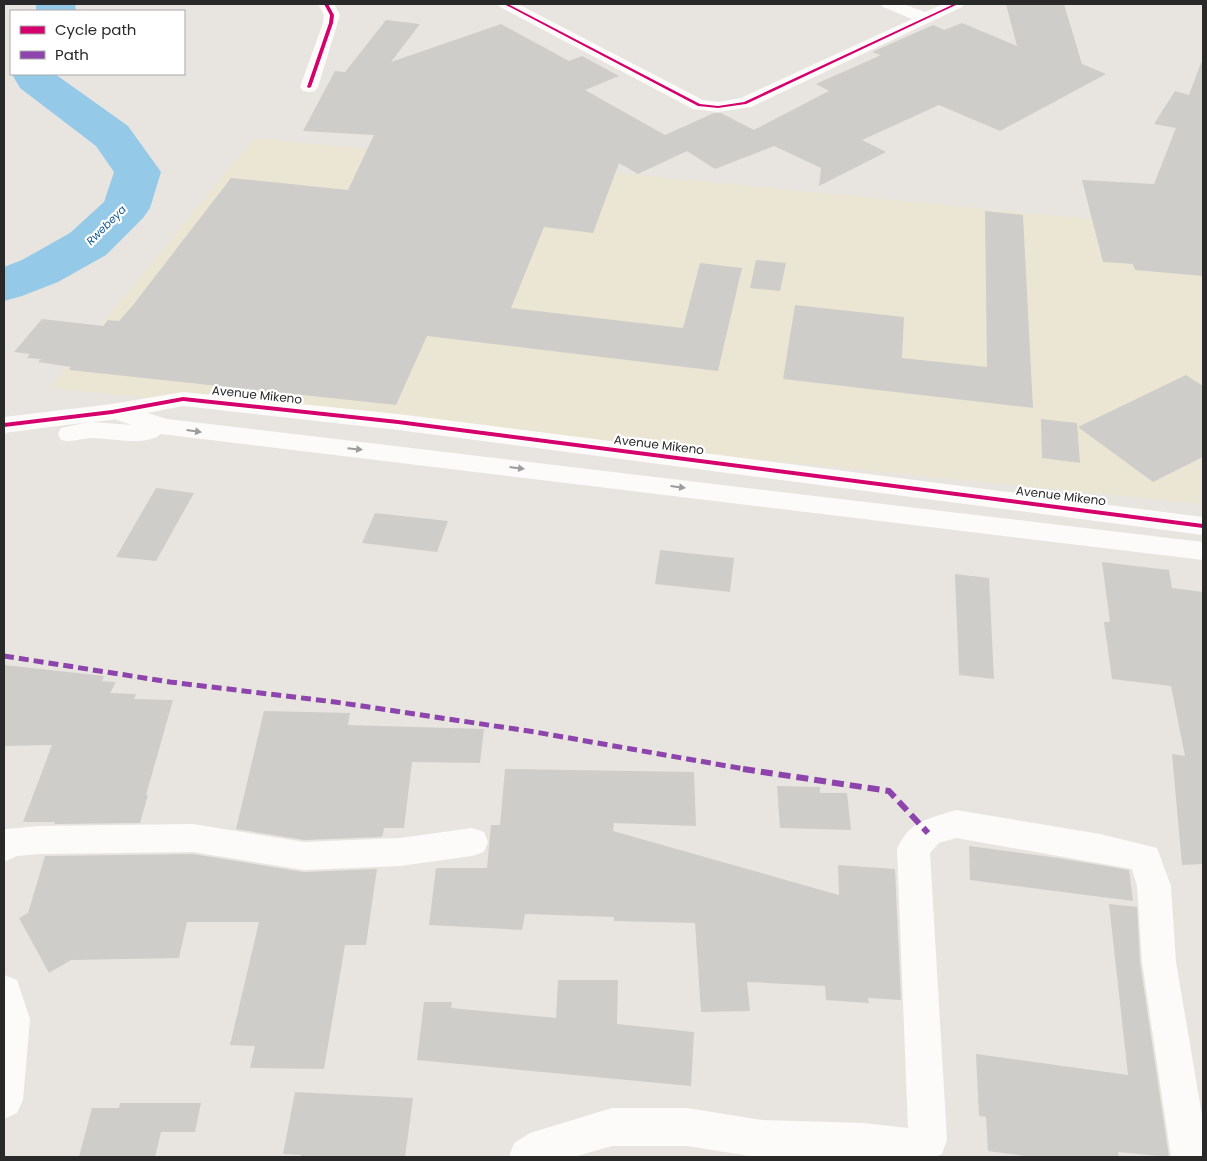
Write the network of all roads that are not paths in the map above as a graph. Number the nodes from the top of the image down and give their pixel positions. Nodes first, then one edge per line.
1 (326, 4) edge
2 (506, 4) edge
3 (889, 4) edge
4 (956, 4) edge
5 (925, 18) junction
6 (309, 87) dead end
7 (112, 412) junction
8 (4, 425) edge
9 (166, 427) junction
10 (4, 442) edge
11 (1203, 526) edge
12 (1203, 551) edge
13 (472, 842) dead end
14 (4, 848) edge
15 (4, 992) edge
16 (4, 1100) edge
17 (528, 1157) edge
18 (1190, 1157) edge

1 - 6 street
2 - 5 street
3 - 5 street
4 - 5 street
7 - 8 street, Avenue Mikeno
7 - 9 street
7 - 11 street, Avenue Mikeno
9 - 10 street
9 -> 12 street
13 - 14 street
15 - 16 street
17 - 18 street

